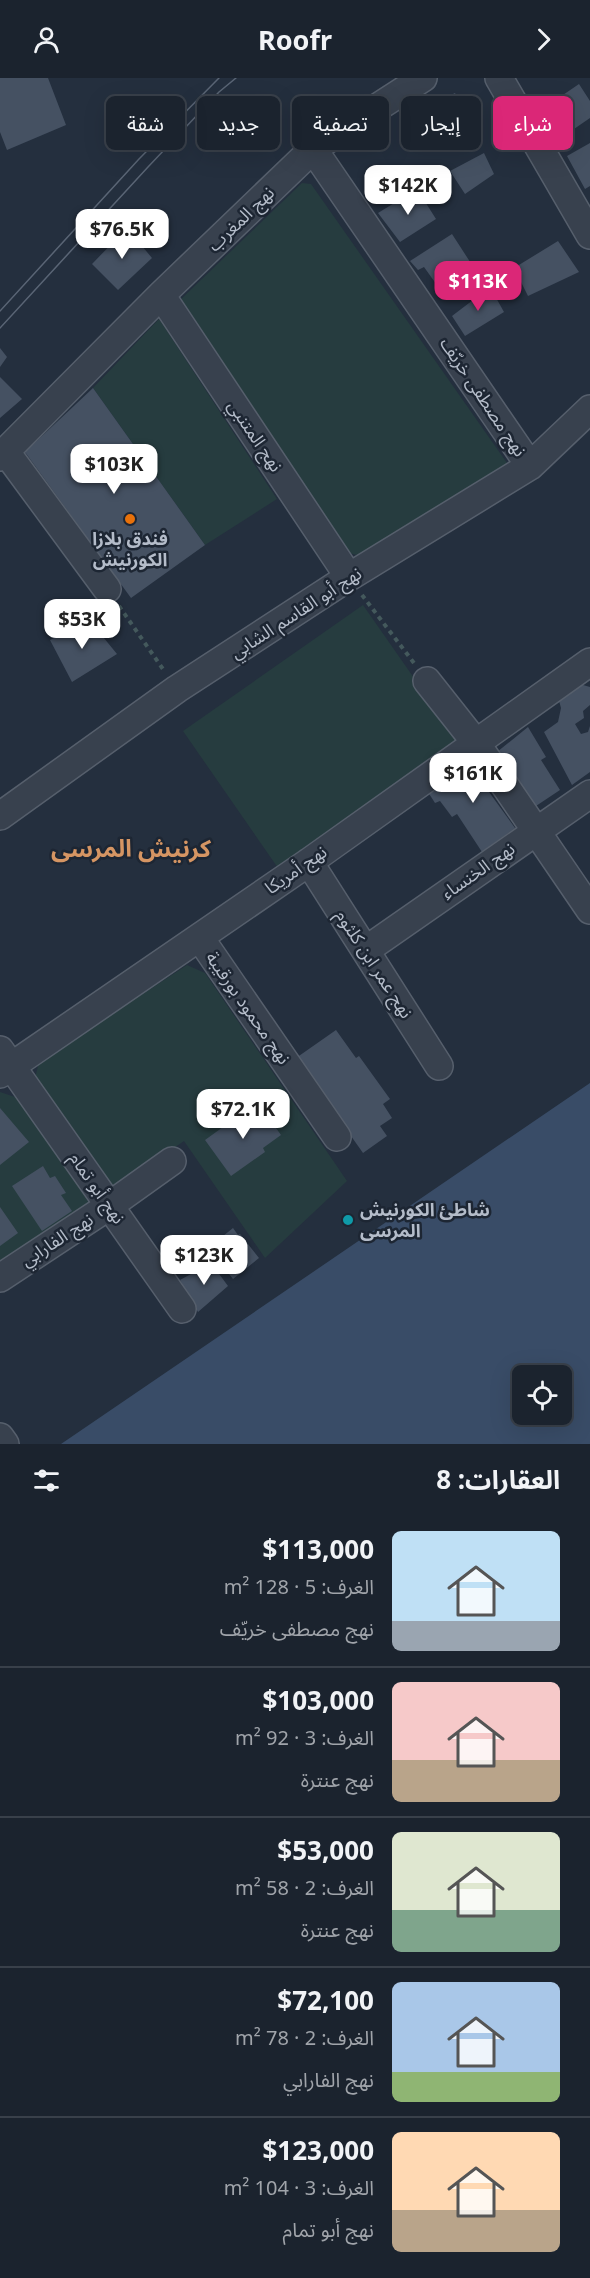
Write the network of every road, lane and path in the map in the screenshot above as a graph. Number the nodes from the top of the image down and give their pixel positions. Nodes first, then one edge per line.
1 (423, 78) edge
2 (499, 78) edge
3 (389, 100) edge
4 (312, 150) edge
5 (314, 150) edge
6 (590, 235) edge
7 (161, 295) junction
8 (590, 409) edge
9 (3, 455) edge
10 (530, 466) junction
11 (349, 577) junction
12 (107, 589) joint
13 (590, 662) edge
14 (427, 681) joint
15 (177, 689) junction
16 (476, 743) junction
17 (590, 794) edge
18 (0, 816) edge
19 (535, 831) junction
20 (309, 862) junction
21 (590, 910) edge
22 (200, 938) junction
23 (366, 950) junction
24 (4, 1064) edge
25 (439, 1066) dead end
26 (337, 1137) dead end
27 (172, 1161) dead end
28 (109, 1206) junction
29 (0, 1278) edge
30 (182, 1309) dead end
31 (0, 1437) edge
32 (5, 1444) edge

1 - 3 street, نهج المغرب
2 - 6 street
4 - 7 street, نهج المغرب
5 - 10 street, نهج مصطفى خريّف
7 - 9 street, نهج المغرب
7 - 11 street, نهج المتنبي
8 - 10 street, نهج أبو القاسم الشابي
9 - 12 street
10 - 11 street, نهج أبو القاسم الشابي
11 - 14 path
11 - 15 street, نهج أبو القاسم الشابي
12 - 15 path
13 - 16 street, نهج أمريكا
14 - 16 street
15 - 18 street, نهج أبو القاسم الشابي
16 - 19 street
16 - 20 street, نهج أمريكا
17 - 19 street, نهج الخنساء
19 - 21 street
19 - 23 street, نهج الخنساء
20 - 22 street, نهج أمريكا
20 - 23 street, نهج عمر ابن كلثوم
22 - 24 street, نهج أمريكا
22 - 26 street, نهج محمود بورقيبة
23 - 25 street, نهج عمر ابن كلثوم
24 - 28 street, نهج أبو تمام
27 - 28 street, نهج الفارابي
28 - 29 street, نهج الفارابي
28 - 30 street, نهج أبو تمام
31 - 32 street

